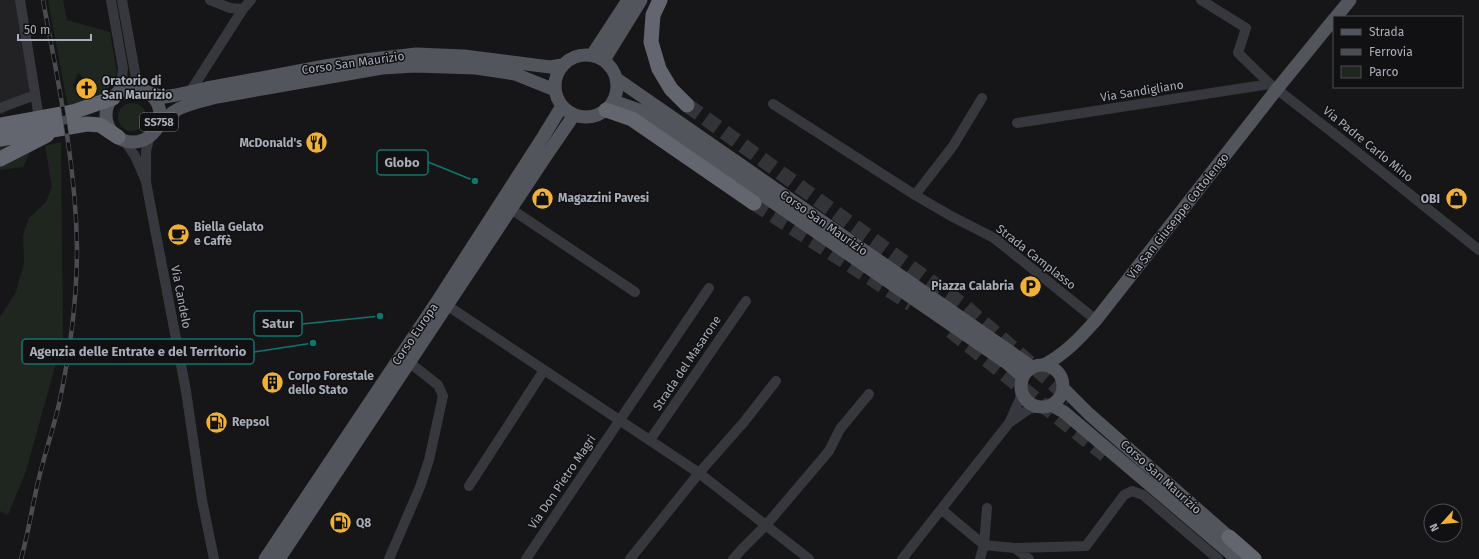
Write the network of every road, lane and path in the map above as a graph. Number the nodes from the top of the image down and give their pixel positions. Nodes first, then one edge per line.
1 (20, 0) edge
2 (111, 0) edge
3 (122, 0) edge
4 (210, 0) edge
5 (251, 0) edge
6 (628, 0) edge
7 (641, 0) edge
8 (660, 0) edge
9 (1201, 0) edge
10 (1350, 0) edge
11 (243, 9) junction
12 (1337, 16) edge
13 (1333, 20) edge
14 (598, 57) junction
15 (562, 65) junction
16 (617, 79) junction
17 (1274, 86) junction
18 (555, 90) junction
19 (146, 92) junction
20 (190, 92) junction
21 (35, 95) junction
22 (113, 98) junction
23 (982, 98) dead end
24 (773, 104) dead end
25 (610, 105) junction
26 (687, 105) tunnel mouth
27 (562, 106) junction
28 (0, 108) edge
29 (574, 116) junction
30 (39, 118) junction
31 (1017, 123) dead end
32 (0, 125) edge
33 (56, 130) junction
34 (153, 133) junction
35 (0, 139) edge
36 (121, 139) junction
37 (0, 159) edge
38 (146, 182) junction
39 (916, 195) junction
40 (754, 203) tunnel mouth
41 (511, 209) junction
42 (1479, 250) edge
43 (709, 288) dead end
44 (635, 292) dead end
45 (746, 301) dead end
46 (448, 306) junction
47 (1096, 320) junction
48 (1077, 342) junction
49 (410, 363) junction
50 (544, 370) junction
51 (1030, 375) junction
52 (776, 380) dead end
53 (1062, 383) junction
54 (869, 394) dead end
55 (1045, 406) junction
56 (620, 420) junction
57 (1010, 423) junction
58 (650, 440) junction
59 (699, 472) junction
60 (469, 486) dead end
61 (987, 508) dead end
62 (942, 510) junction
63 (767, 524) junction
64 (1229, 537) junction
65 (984, 545) junction
66 (1015, 548) junction
67 (214, 559) edge
68 (266, 559) edge
69 (279, 559) edge
70 (389, 559) edge
71 (526, 559) edge
72 (630, 559) edge
73 (733, 559) edge
74 (809, 559) edge
75 (902, 559) edge
76 (980, 559) edge
77 (1029, 559) edge
78 (1218, 559) edge
79 (1237, 559) edge
80 (1254, 559) edge
81 (1264, 559) edge

1 - 21 street
2 - 22 street
3 - 19 street
4 - 11 street
5 - 11 street
6 - 14 main road
7 - 14 main road
8 - 26 highway
9 - 17 street, Via Padre Carlo Mino
10 - 12 main road, Via San Giuseppe Cottolengo
11 - 20 street
13 - 17 main road, Via San Giuseppe Cottolengo
14 - 15 main road
14 - 16 main road
15 - 18 main road
15 - 20 main road, Corso San Maurizio
16 - 25 main road
16 - 51 main road, Corso San Maurizio
17 - 31 street, Via Sandigliano
17 - 42 street, Via Padre Carlo Mino
17 - 47 main road, Via San Giuseppe Cottolengo
18 - 27 main road
18 - 34 main road, Corso San Maurizio
19 - 20 main road, Corso San Maurizio
19 - 22 main road
19 - 34 main road, SS758
21 - 28 street
21 - 30 street
22 - 30 highway
22 - 36 main road
23 - 39 street
24 - 39 street, Strada Camplasso
25 - 29 main road
25 - 40 highway
25 - 51 main road, Corso San Maurizio
27 - 29 main road
27 - 68 main road, Corso Europa
29 - 41 main road, Corso Europa
30 - 32 highway
33 - 35 highway
33 - 36 highway
33 - 37 highway
34 - 36 main road, SS758
34 - 38 street, Via Candelo
36 - 38 street, Via Candelo
38 - 67 street, Via Candelo
39 - 47 street, Strada Camplasso
41 - 44 street
41 - 46 main road, Corso Europa
43 - 56 street, Strada del Masarone
45 - 58 street, Strada del Masarone
46 - 49 main road, Corso Europa
46 - 50 street
47 - 48 main road, Via San Giuseppe Cottolengo
48 - 51 main road, Via San Giuseppe Cottolengo
48 - 53 main road, Via San Giuseppe Cottolengo
49 - 69 main road, Corso Europa
49 - 70 street
50 - 56 street
50 - 60 street
51 - 53 main road
51 - 55 main road
51 - 57 street
52 - 59 street
53 - 55 main road
53 - 64 main road, Corso San Maurizio
54 - 63 street
55 - 57 street
55 - 79 main road, Corso San Maurizio
56 - 58 street
56 - 71 street, Via Don Pietro Magri
57 - 62 street
58 - 59 street
59 - 63 street
59 - 72 street
61 - 65 street
62 - 65 street
62 - 75 street
63 - 73 street
63 - 74 street
64 - 80 highway
64 - 81 street, Corso San Maurizio
65 - 66 street
65 - 76 street
66 - 77 street
66 - 78 street

